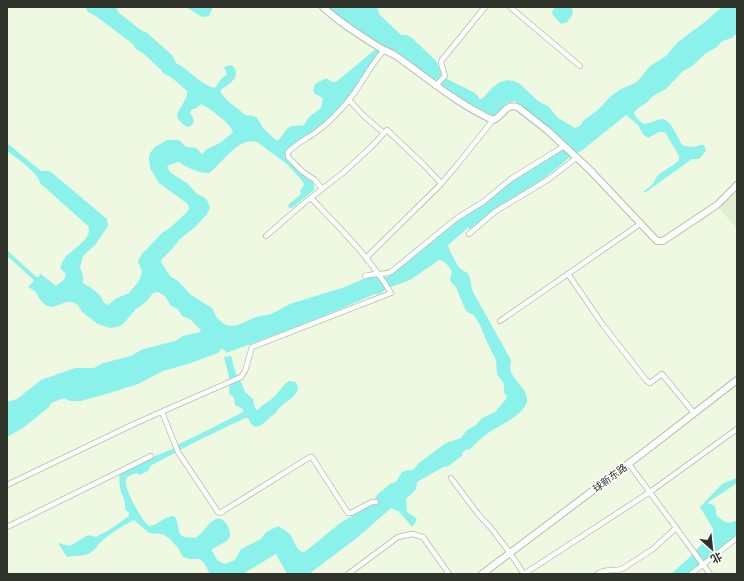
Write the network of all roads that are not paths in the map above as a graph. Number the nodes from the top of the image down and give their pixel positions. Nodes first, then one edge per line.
1 (323, 7) edge
2 (485, 7) edge
3 (510, 7) edge
4 (384, 50) junction
5 (580, 66) dead end
6 (436, 85) junction
7 (349, 100) junction
8 (493, 120) junction
9 (384, 133) junction
10 (564, 147) junction
11 (576, 157) junction
12 (441, 183) junction
13 (737, 185) edge
14 (322, 189) junction
15 (311, 198) junction
16 (640, 224) junction
17 (469, 234) dead end
18 (266, 236) dead end
19 (366, 258) junction
20 (568, 274) junction
21 (380, 275) junction
22 (365, 276) dead end
23 (500, 321) dead end
24 (737, 380) edge
25 (162, 412) junction
26 (694, 413) junction
27 (737, 429) edge
28 (151, 456) dead end
29 (629, 464) junction
30 (451, 478) dead end
31 (7, 485) edge
32 (650, 492) junction
33 (376, 502) dead end
34 (7, 527) edge
35 (676, 528) junction
36 (737, 538) edge
37 (510, 553) junction
38 (703, 563) junction
39 (348, 574) edge
40 (449, 574) edge
41 (482, 574) edge
42 (524, 574) edge
43 (597, 574) edge
44 (691, 574) edge
45 (710, 574) edge

1 - 4 street
2 - 6 street
3 - 5 street
4 - 6 street
4 - 7 street
6 - 8 street
7 - 9 street
7 - 14 street
8 - 10 street
8 - 12 street
9 - 12 street
9 - 14 street
10 - 11 street
10 - 21 street
11 - 16 street
11 - 17 street
12 - 19 street
13 - 16 street
14 - 15 street
15 - 18 street
15 - 19 street
16 - 20 street
19 - 21 street
20 - 23 street
20 - 26 street
21 - 22 street
21 - 25 street
24 - 26 street, 球新东路
25 - 31 street
25 - 33 street
26 - 29 street, 球新东路
27 - 32 street
28 - 34 street
29 - 32 street
29 - 37 street, 球新东路
30 - 37 street
32 - 35 street
32 - 42 street
35 - 38 street
35 - 43 street
36 - 38 street
37 - 41 street, 球新东路
37 - 42 street
38 - 44 street
38 - 45 street
39 - 40 street

